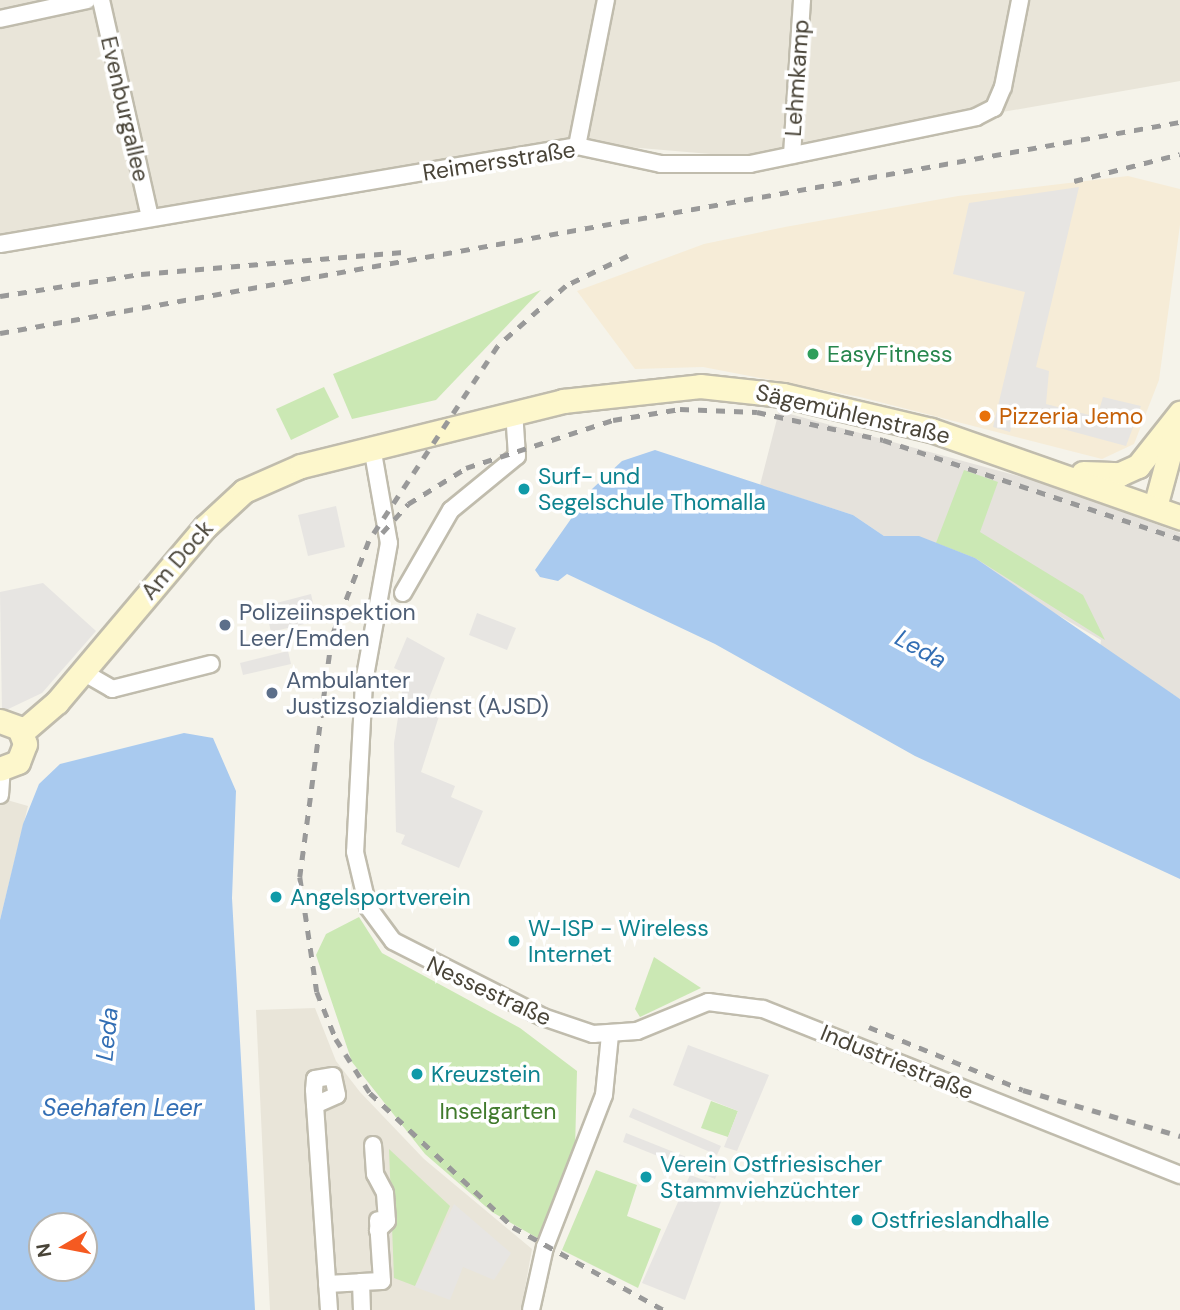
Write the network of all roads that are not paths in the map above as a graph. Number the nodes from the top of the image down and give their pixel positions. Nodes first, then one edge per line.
1 (87, 0) edge
2 (101, 0) edge
3 (606, 0) edge
4 (802, 0) edge
5 (1020, 0) edge
6 (0, 19) edge
7 (577, 146) junction
8 (792, 155) junction
9 (150, 218) junction
10 (0, 244) edge
11 (514, 411) junction
12 (1180, 415) edge
13 (372, 447) junction
14 (1062, 471) junction
15 (1155, 507) junction
16 (1180, 517) edge
17 (403, 593) dead end
18 (211, 664) dead end
19 (83, 672) junction
20 (0, 720) edge
21 (22, 732) junction
22 (1, 769) edge
23 (0, 795) edge
24 (610, 1035) junction
25 (315, 1105) dead end
26 (373, 1145) dead end
27 (1180, 1175) edge
28 (361, 1282) junction
29 (327, 1284) junction
30 (329, 1310) edge
31 (362, 1310) edge
32 (531, 1310) edge

1 - 6 street
2 - 9 street, Evenburgallee
3 - 7 street
4 - 8 street, Lehmkamp
5 - 8 street, Reimersstraße
7 - 8 street, Reimersstraße
7 - 9 street, Reimersstraße
9 - 10 street, Reimersstraße
11 - 13 main road, Sägemühlenstraße
11 - 14 main road, Sägemühlenstraße
11 - 17 street
12 - 14 main road
12 - 15 main road
13 - 19 main road, Am Dock
13 - 24 street, Nessestraße
14 - 15 main road, Sägemühlenstraße
15 - 16 main road, Sägemühlenstraße
18 - 19 street
19 - 21 main road, Am Dock
20 - 21 main road
21 - 22 main road, Am Dock
22 - 23 street
24 - 27 street, Industriestraße
24 - 32 street
25 - 29 street
26 - 28 street
28 - 29 street
28 - 31 street
29 - 30 street

